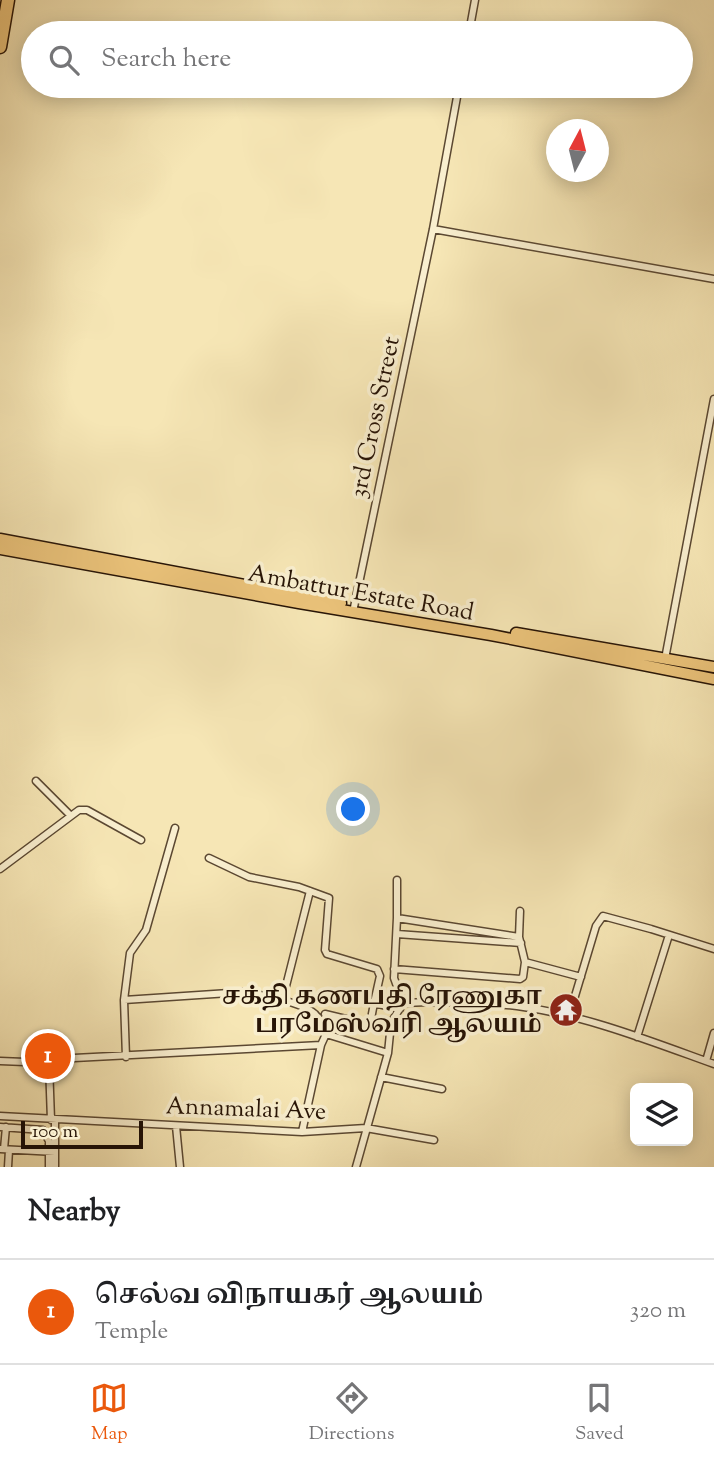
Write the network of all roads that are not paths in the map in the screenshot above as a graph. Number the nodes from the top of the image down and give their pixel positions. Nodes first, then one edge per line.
1 (8, 0) edge
2 (475, 0) edge
3 (471, 21) edge
4 (0, 47) edge
5 (457, 98) edge
6 (433, 229) junction
7 (714, 279) edge
8 (714, 399) edge
9 (0, 539) edge
10 (0, 549) edge
11 (353, 609) junction
12 (664, 664) junction
13 (714, 667) edge
14 (714, 679) edge
15 (36, 781) dead end
16 (70, 816) junction
17 (175, 828) dead end
18 (141, 840) dead end
19 (209, 858) dead end
20 (0, 869) edge
21 (397, 880) dead end
22 (310, 891) junction
23 (520, 911) dead end
24 (397, 918) junction
25 (397, 934) junction
26 (669, 934) junction
27 (520, 940) junction
28 (714, 949) edge
29 (525, 962) junction
30 (394, 969) junction
31 (581, 977) junction
32 (286, 986) dead end
33 (124, 999) junction
34 (374, 1003) junction
35 (402, 1006) junction
36 (325, 1014) dead end
37 (571, 1018) junction
38 (714, 1033) edge
39 (326, 1034) junction
40 (637, 1037) junction
41 (321, 1045) junction
42 (388, 1053) junction
43 (126, 1057) junction
44 (0, 1061) edge
45 (706, 1061) junction
46 (50, 1063) junction
47 (714, 1064) edge
48 (381, 1077) junction
49 (442, 1089) dead end
50 (0, 1116) edge
51 (53, 1120) junction
52 (176, 1126) junction
53 (3, 1127) edge
54 (366, 1128) junction
55 (302, 1132) junction
56 (433, 1140) dead end
57 (4, 1149) edge
58 (52, 1152) junction
59 (8, 1167) edge
60 (49, 1167) edge
61 (55, 1167) edge
62 (180, 1167) edge
63 (356, 1167) edge

1 - 4 highway
2 - 3 street
5 - 6 street, 3rd Cross Street
6 - 7 street
6 - 11 street, 3rd Cross Street
8 - 12 street
9 - 11 main road, Ambattur Estate Road
10 - 11 main road, Ambattur Estate Road
11 - 12 main road, Ambattur Estate Road
12 - 13 main road, Ambattur Estate Road
12 - 14 main road, Ambattur Estate Road
15 - 16 street
16 - 18 street
16 - 20 street
17 - 33 street
19 - 22 street
21 - 24 street
22 - 32 street
22 - 34 street
23 - 27 street
24 - 25 street
24 - 27 street
25 - 27 street
25 - 30 street
26 - 28 street
26 - 31 street
26 - 40 street
27 - 29 street
29 - 30 street
29 - 31 street
30 - 35 street
31 - 37 street
33 - 39 street
33 - 43 street
34 - 35 street
34 - 36 street
35 - 37 street
35 - 42 street
37 - 40 street
38 - 45 street
39 - 41 street
39 - 42 street
40 - 45 street
41 - 43 street
41 - 55 street
42 - 48 street
43 - 46 street
44 - 46 street
45 - 47 street
46 - 51 street
48 - 49 street
48 - 54 street
50 - 51 street, Annamalai Ave
51 - 52 street, Annamalai Ave
51 - 58 street
52 - 55 street, Annamalai Ave
52 - 62 street
53 - 57 street
53 - 58 street
54 - 55 street, Annamalai Ave
54 - 56 street, Annamalai Ave
54 - 63 street
57 - 58 street
57 - 59 street
58 - 60 street
58 - 61 street

